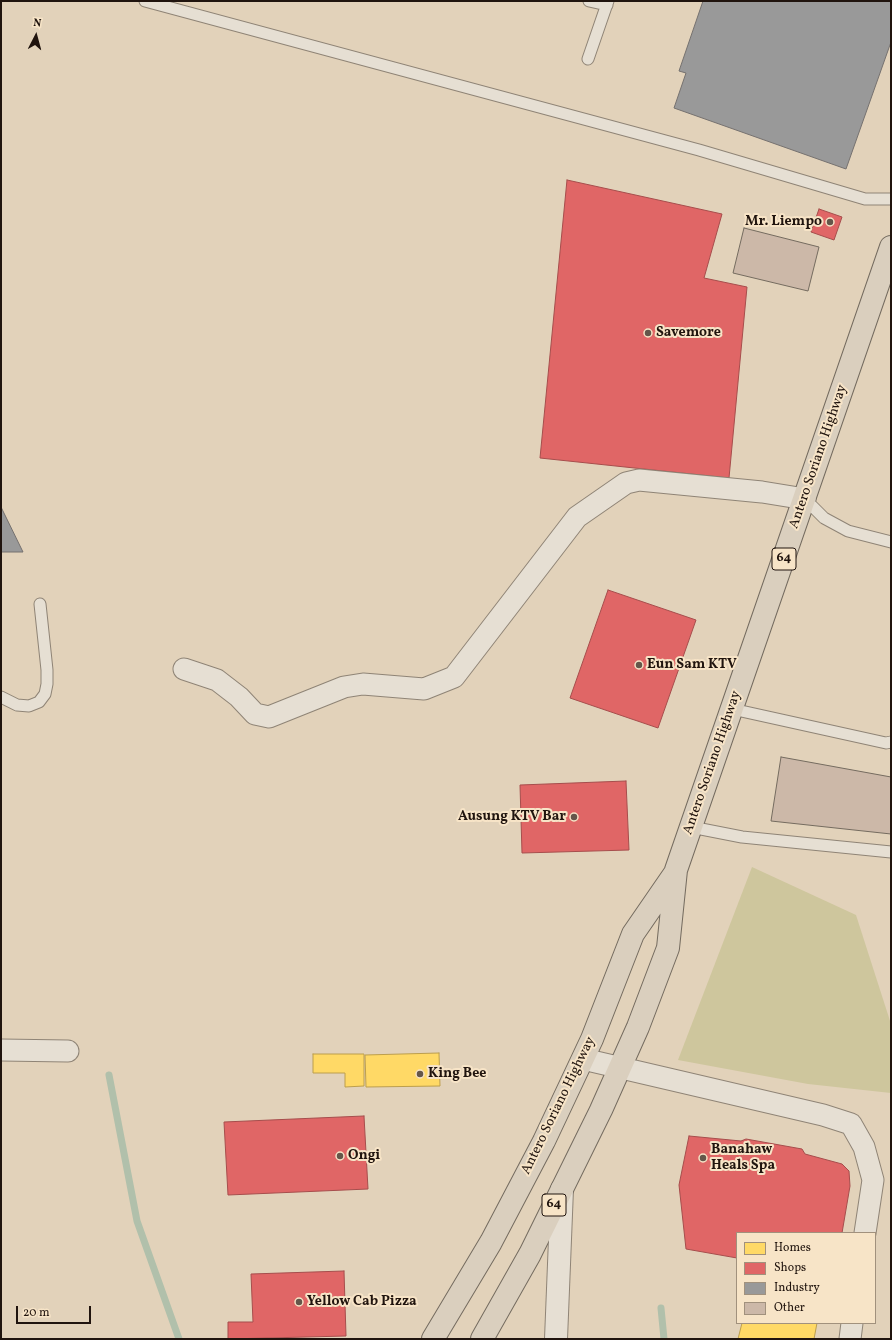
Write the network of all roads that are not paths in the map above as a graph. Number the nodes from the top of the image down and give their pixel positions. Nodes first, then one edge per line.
1 (145, 1) edge
2 (589, 1) edge
3 (607, 3) edge
4 (588, 59) dead end
5 (891, 199) edge
6 (891, 247) edge
7 (804, 500) junction
8 (891, 542) edge
9 (40, 604) dead end
10 (184, 669) dead end
11 (1, 697) edge
12 (732, 709) junction
13 (891, 742) edge
14 (691, 827) junction
15 (891, 852) edge
16 (676, 870) junction
17 (1, 1050) edge
18 (68, 1051) dead end
19 (583, 1059) junction
20 (620, 1067) junction
21 (562, 1189) junction
22 (865, 1232) edge
23 (852, 1324) edge
24 (433, 1339) edge
25 (482, 1339) edge
26 (556, 1339) edge
27 (850, 1339) edge

1 - 5 lane
2 - 3 lane
3 - 4 lane
6 - 7 main road, Antero Soriano Highway / 64
7 - 8 lane
7 - 10 street
7 - 12 main road, Antero Soriano Highway / 64
9 - 11 lane
12 - 13 lane
12 - 14 main road, Antero Soriano Highway / 64
14 - 15 lane
14 - 16 main road, Antero Soriano Highway / 64
16 - 19 main road, Antero Soriano Highway / 64
16 - 20 main road, Antero Soriano Highway / 64
17 - 18 street
19 - 20 street
19 - 24 main road, Antero Soriano Highway / 64
20 - 21 main road, Antero Soriano Highway / 64
20 - 22 street
21 - 25 main road, Antero Soriano Highway / 64
21 - 26 street
23 - 27 street

